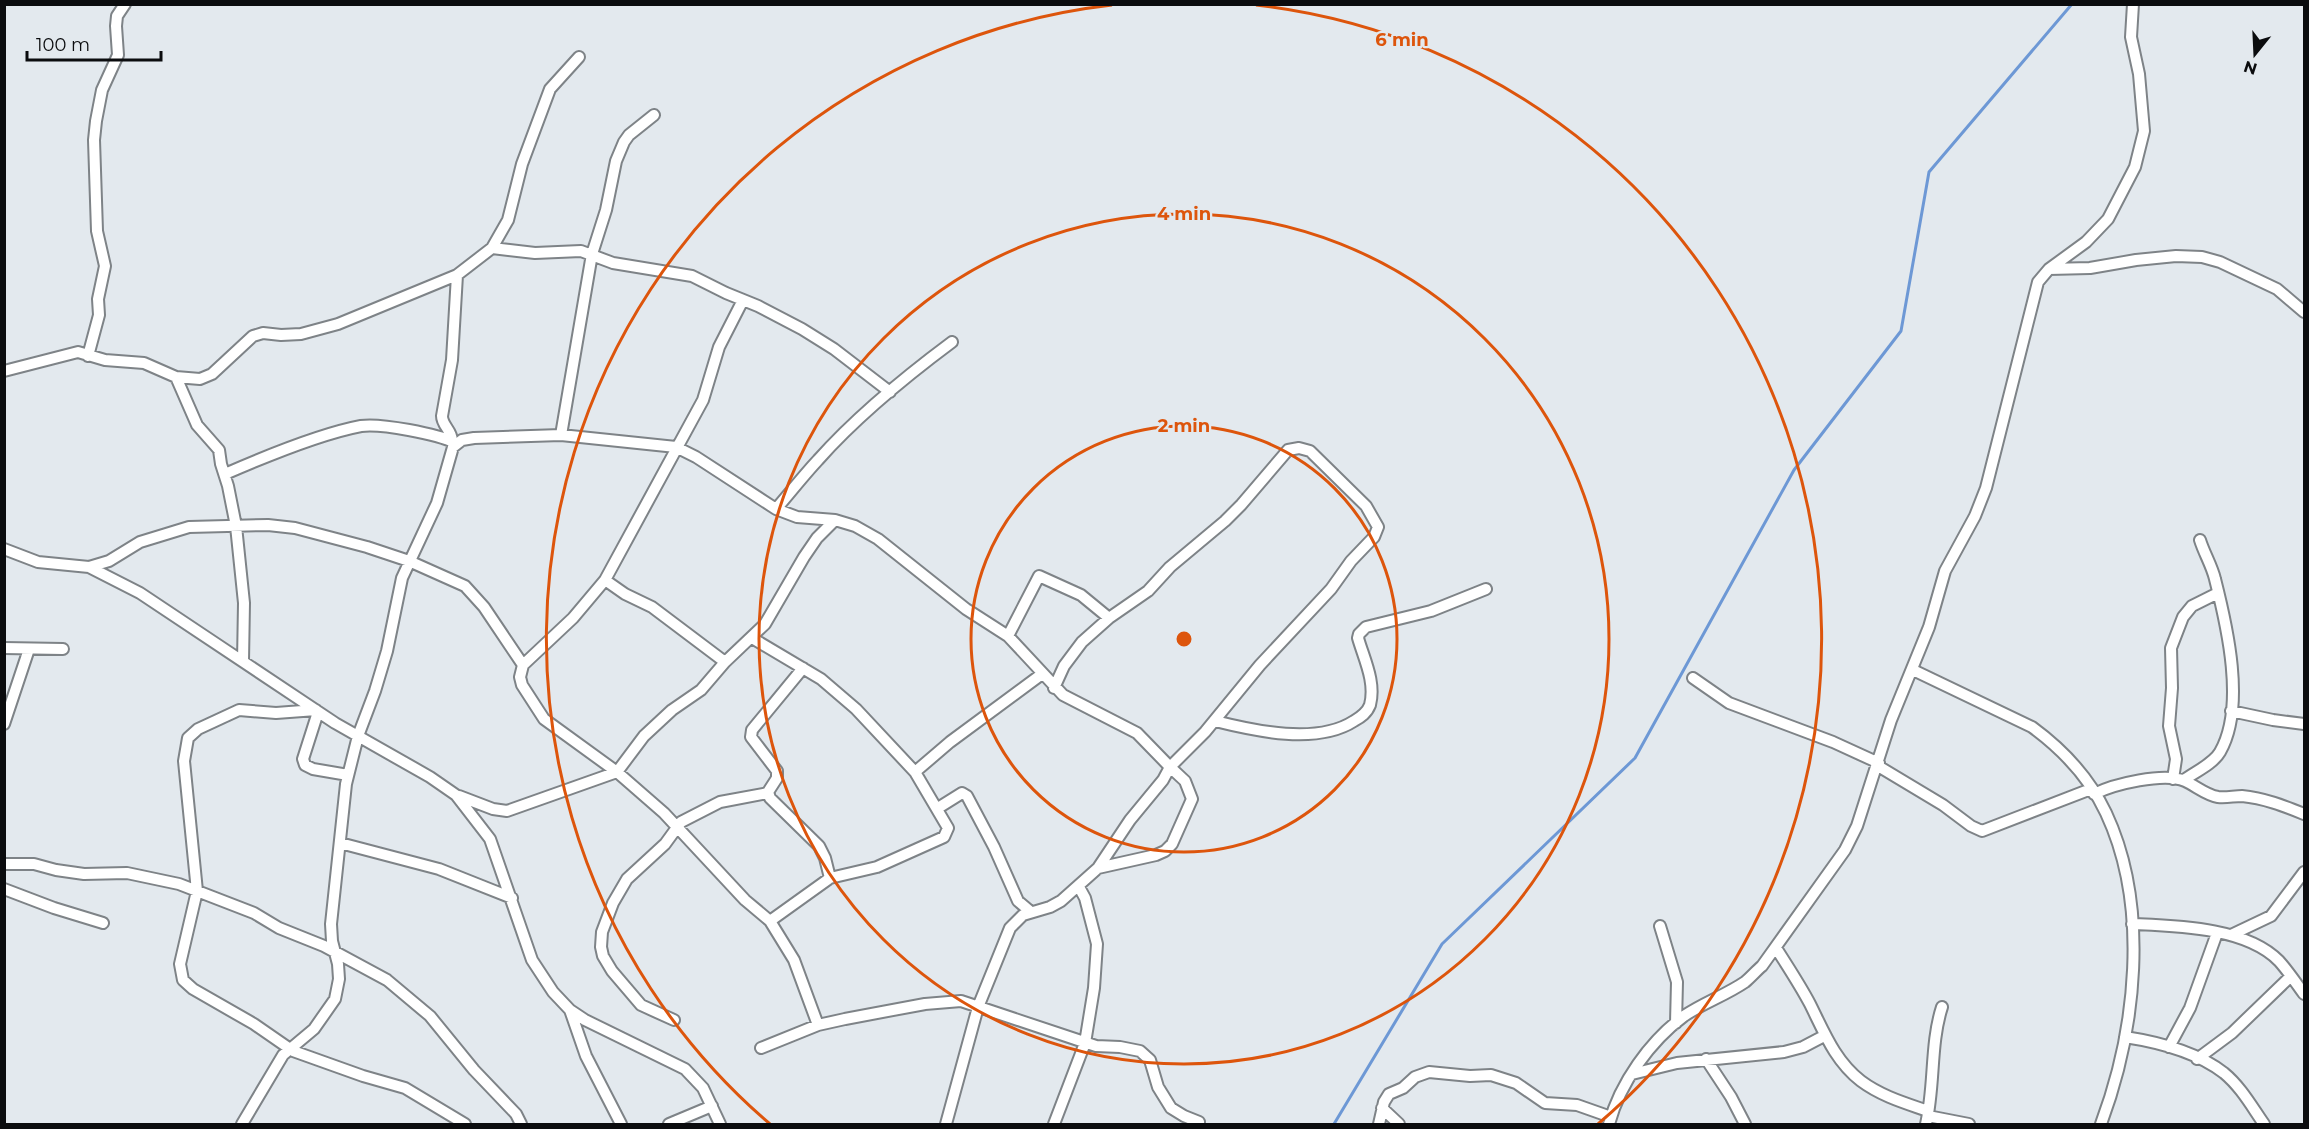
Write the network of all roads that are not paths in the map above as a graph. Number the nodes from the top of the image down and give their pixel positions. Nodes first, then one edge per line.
1 (124, 4) edge
2 (2133, 4) edge
3 (579, 57) dead end
4 (654, 115) dead end
5 (492, 248) junction
6 (592, 254) junction
7 (2049, 269) junction
8 (457, 275) junction
9 (743, 300) junction
10 (2304, 312) edge
11 (952, 342) dead end
12 (88, 356) junction
13 (4, 371) edge
14 (176, 377) junction
15 (890, 392) junction
16 (561, 435) junction
17 (454, 442) junction
18 (676, 447) junction
19 (225, 474) junction
20 (776, 509) junction
21 (835, 520) junction
22 (236, 526) junction
23 (2200, 540) dead end
24 (4, 549) edge
25 (409, 561) junction
26 (89, 567) junction
27 (605, 580) junction
28 (1486, 589) dead end
29 (2218, 593) junction
30 (1108, 618) junction
31 (1008, 636) junction
32 (752, 638) junction
33 (4, 648) edge
34 (29, 648) junction
35 (63, 649) dead end
36 (243, 661) junction
37 (724, 662) junction
38 (523, 665) junction
39 (803, 668) junction
40 (1913, 670) junction
41 (1042, 674) junction
42 (1693, 678) dead end
43 (1054, 688) junction
44 (317, 711) junction
45 (2230, 711) junction
46 (1215, 721) junction
47 (4, 724) edge
48 (2304, 724) edge
49 (358, 736) junction
50 (1878, 764) junction
51 (1170, 767) junction
52 (617, 772) junction
53 (915, 772) junction
54 (348, 775) junction
55 (2179, 780) junction
56 (2092, 791) junction
57 (768, 793) junction
58 (456, 795) junction
59 (938, 808) junction
60 (2304, 814) edge
61 (677, 825) junction
62 (340, 843) junction
63 (4, 864) edge
64 (1098, 868) junction
65 (2304, 872) edge
66 (830, 878) junction
67 (1079, 887) junction
68 (4, 889) edge
69 (197, 891) junction
70 (512, 898) junction
71 (1031, 912) junction
72 (770, 921) junction
73 (103, 923) dead end
74 (2132, 924) junction
75 (1660, 926) dead end
76 (2217, 933) junction
77 (2231, 936) junction
78 (1776, 948) junction
79 (335, 952) junction
80 (2291, 976) junction
81 (2304, 994) edge
82 (978, 1006) junction
83 (1942, 1007) dead end
84 (570, 1010) junction
85 (674, 1020) dead end
86 (1676, 1023) junction
87 (818, 1025) junction
88 (1824, 1036) junction
89 (2125, 1037) junction
90 (1085, 1043) junction
91 (2169, 1047) junction
92 (289, 1048) junction
93 (761, 1048) dead end
94 (1706, 1059) junction
95 (2198, 1059) junction
96 (1632, 1074) junction
97 (712, 1106) junction
98 (1382, 1108) junction
99 (1927, 1117) edge
100 (1610, 1121) edge
101 (1199, 1122) dead end
102 (242, 1125) edge
103 (465, 1125) edge
104 (521, 1125) edge
105 (621, 1125) edge
106 (669, 1125) edge
107 (720, 1125) edge
108 (946, 1125) edge
109 (1054, 1125) edge
110 (1379, 1125) edge
111 (1399, 1125) edge
112 (1745, 1125) edge
113 (1969, 1125) edge
114 (2101, 1125) edge
115 (2264, 1125) edge

1 - 12 street
2 - 7 street
3 - 5 street
4 - 6 street
5 - 6 street
5 - 8 street
6 - 9 street
6 - 16 street
7 - 10 street
7 - 40 street
8 - 14 street
8 - 17 street
9 - 15 street
9 - 18 street
11 - 15 street
12 - 13 street
12 - 14 street
14 - 19 street
15 - 20 street
16 - 17 street
16 - 18 street
17 - 19 street
17 - 25 street
18 - 20 street
18 - 27 street
19 - 22 street
20 - 21 street
21 - 31 street
21 - 32 street
22 - 25 street
22 - 26 street
22 - 36 street
23 - 29 street
24 - 26 street
25 - 38 street
25 - 49 street
26 - 36 street
27 - 37 street
27 - 38 street
28 - 46 street
29 - 45 street
29 - 55 street
30 - 31 street
30 - 43 street
30 - 46 street
31 - 41 street
32 - 37 street
32 - 39 street
33 - 34 street
34 - 35 street
34 - 47 street
36 - 44 street
37 - 52 street
38 - 52 street
39 - 53 street
39 - 57 street
40 - 50 street
40 - 56 street
41 - 43 street
41 - 53 street
42 - 50 street
43 - 51 street
44 - 49 street
44 - 54 street
44 - 69 street
45 - 48 street
45 - 55 street
46 - 51 street
49 - 54 street
49 - 58 street
50 - 56 street
50 - 78 street
51 - 64 street
51 - 64 street
52 - 58 street
52 - 61 street
53 - 59 street
54 - 62 street
55 - 56 street
55 - 60 street
56 - 74 street
57 - 61 street
57 - 66 street
58 - 70 street
59 - 66 street
59 - 71 street
61 - 72 street
61 - 85 street
62 - 70 street
62 - 79 street
63 - 69 street
64 - 67 street
65 - 77 street
66 - 72 street
67 - 71 street
67 - 90 street
68 - 73 street
69 - 79 street
69 - 92 street
70 - 84 street
71 - 82 street
72 - 87 street
74 - 76 street
74 - 89 street
75 - 86 street
76 - 77 street
76 - 91 street
77 - 80 street
78 - 86 street
78 - 88 street
79 - 92 street
79 - 104 street
80 - 81 street
80 - 95 street
82 - 87 street
82 - 90 street
82 - 108 street
83 - 99 street
84 - 97 street
84 - 105 street
86 - 96 street
87 - 93 street
88 - 94 street
88 - 99 street
89 - 91 street
89 - 114 street
90 - 101 street
90 - 109 street
91 - 95 street
92 - 102 street
92 - 103 street
94 - 96 street
94 - 112 street
95 - 115 street
96 - 100 street
97 - 106 street
97 - 107 street
98 - 100 street
98 - 110 street
98 - 111 street
99 - 113 street

